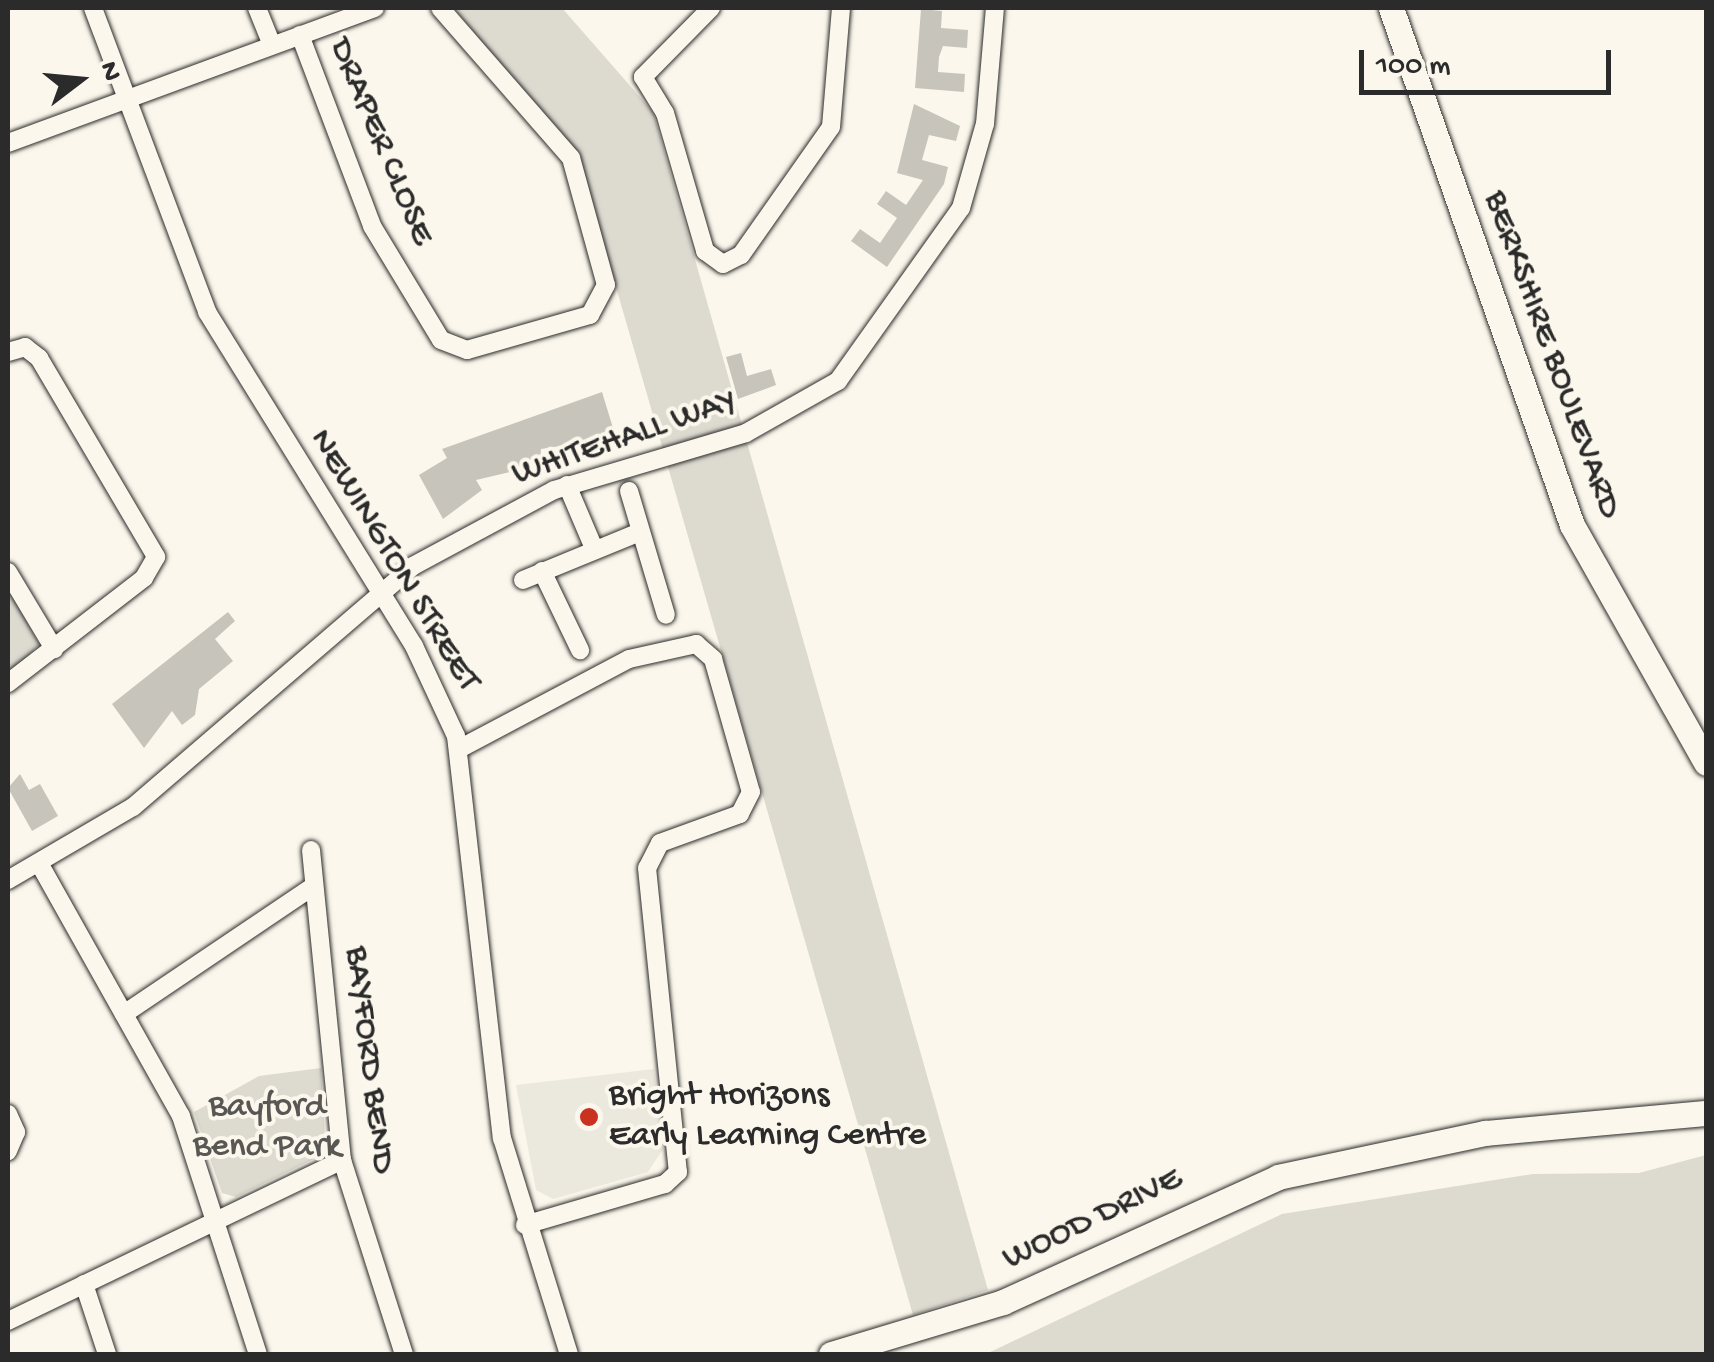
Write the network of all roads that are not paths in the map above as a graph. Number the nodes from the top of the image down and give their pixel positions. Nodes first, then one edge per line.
1 (93, 8) edge
2 (257, 8) edge
3 (375, 8) edge
4 (440, 8) edge
5 (711, 8) edge
6 (841, 8) edge
7 (995, 8) edge
8 (1391, 8) edge
9 (300, 35) junction
10 (272, 46) junction
11 (127, 99) junction
12 (8, 143) edge
13 (8, 352) edge
14 (568, 485) junction
15 (629, 491) dead end
16 (640, 532) junction
17 (593, 546) junction
18 (542, 571) junction
19 (8, 572) edge
20 (523, 580) dead end
21 (379, 596) junction
22 (666, 615) dead end
23 (54, 649) junction
24 (580, 650) dead end
25 (8, 683) edge
26 (1678, 710) junction
27 (1706, 740) edge
28 (459, 748) junction
29 (1706, 763) edge
30 (311, 850) dead end
31 (39, 863) junction
32 (8, 880) edge
33 (314, 886) junction
34 (124, 1014) junction
35 (1706, 1113) edge
36 (8, 1114) edge
37 (1706, 1130) edge
38 (8, 1151) edge
39 (1385, 1154) junction
40 (342, 1160) junction
41 (214, 1220) junction
42 (526, 1225) junction
43 (84, 1284) junction
44 (8, 1321) edge
45 (107, 1354) edge
46 (258, 1354) edge
47 (404, 1354) edge
48 (569, 1354) edge
49 (832, 1354) edge

1 - 11 street, NEWINGTON STREET
2 - 10 street
3 - 9 street, DRAPER CLOSE
4 - 9 street, DRAPER CLOSE
5 - 6 street
7 - 14 street, WHITEHALL WAY
8 - 26 street, BERKSHIRE BOULEVARD
9 - 10 street, DRAPER CLOSE
10 - 11 street, DRAPER CLOSE
11 - 12 street, DRAPER CLOSE
11 - 21 street, NEWINGTON STREET
13 - 23 street
14 - 17 street
14 - 21 street, WHITEHALL WAY
15 - 16 street
16 - 17 street
16 - 22 street
17 - 18 street
18 - 20 street
18 - 24 street
19 - 23 street
21 - 28 street, NEWINGTON STREET
21 - 31 street, WHITEHALL WAY
23 - 25 street
26 - 27 street, BERKSHIRE BOULEVARD
26 - 29 street, BERKSHIRE BOULEVARD
28 - 42 street, NEWINGTON STREET
28 - 42 street
30 - 33 street, BAYFORD BEND
31 - 32 street, WHITEHALL WAY
31 - 34 street
33 - 34 street
33 - 40 street, BAYFORD BEND
34 - 41 street
35 - 39 street, WOOD DRIVE
36 - 38 street
37 - 39 street, WOOD DRIVE
39 - 49 street, WOOD DRIVE
40 - 41 street
40 - 47 street, BAYFORD BEND
41 - 43 street
41 - 46 street
42 - 48 street, NEWINGTON STREET
43 - 44 street
43 - 45 street

